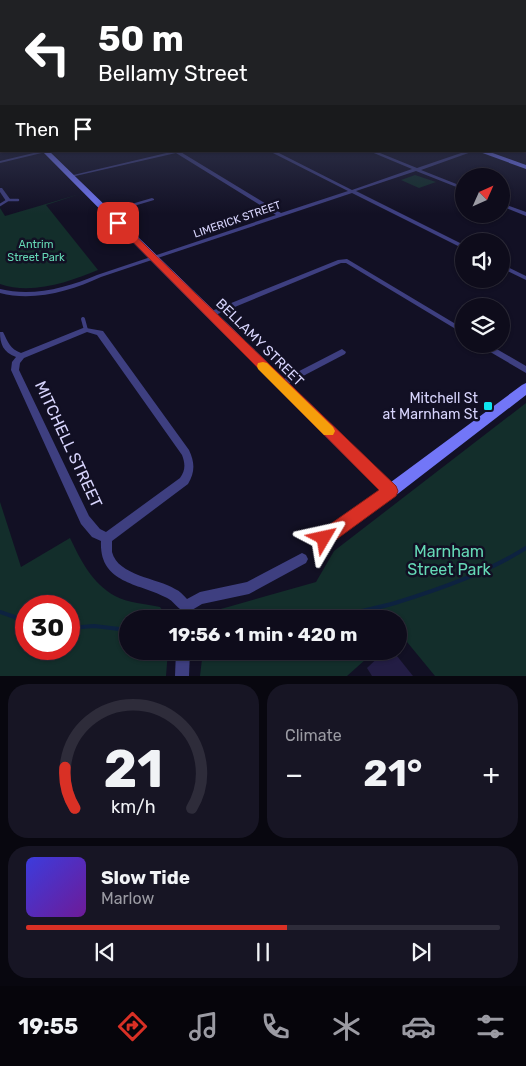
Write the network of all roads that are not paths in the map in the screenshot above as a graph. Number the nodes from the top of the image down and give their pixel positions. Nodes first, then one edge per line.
1 (42, 152) edge
2 (47, 152) edge
3 (273, 152) edge
4 (373, 152) edge
5 (469, 152) edge
6 (483, 152) edge
7 (0, 162) edge
8 (526, 167) edge
9 (417, 170) junction
10 (71, 176) junction
11 (455, 185) edge
12 (0, 189) edge
13 (352, 192) junction
14 (152, 199) dead end
15 (8, 200) junction
16 (18, 200) dead end
17 (0, 205) edge
18 (510, 208) edge
19 (107, 212) junction
20 (526, 214) edge
21 (280, 215) junction
22 (455, 243) edge
23 (154, 258) junction
24 (510, 270) edge
25 (526, 278) edge
26 (3, 293) edge
27 (0, 300) edge
28 (211, 314) junction
29 (83, 319) dead end
30 (455, 327) edge
31 (86, 330) junction
32 (0, 334) edge
33 (342, 352) dead end
34 (498, 353) edge
35 (21, 356) junction
36 (526, 370) edge
37 (281, 384) junction
38 (526, 388) edge
39 (390, 491) junction
40 (108, 538) junction
41 (324, 538) dead end
42 (302, 559) dead end
43 (184, 610) edge
44 (189, 610) edge
45 (183, 660) edge
46 (182, 676) edge

1 - 7 street
2 - 10 street, BELLAMY STREET
3 - 13 street
4 - 9 street
5 - 9 street, LIMERICK STREET
6 - 8 street
9 - 11 street
9 - 13 street, LIMERICK STREET
10 - 19 street, BELLAMY STREET
10 - 21 street
12 - 15 street
13 - 21 street, LIMERICK STREET
13 - 22 street
14 - 19 street
15 - 16 lane
15 - 17 lane
18 - 20 street
19 - 23 street, BELLAMY STREET
21 - 23 street, LIMERICK STREET
23 - 26 street, LIMERICK STREET
23 - 28 street, BELLAMY STREET
24 - 25 street
26 - 27 street
28 - 30 street
28 - 37 street, BELLAMY STREET
29 - 31 lane
31 - 35 street
31 - 40 street
32 - 35 street
33 - 37 street
34 - 36 street
35 - 40 street, MITCHELL STREET
37 - 39 street, BELLAMY STREET
38 - 39 street
39 - 41 street
40 - 43 street
42 - 44 street
45 - 46 street

